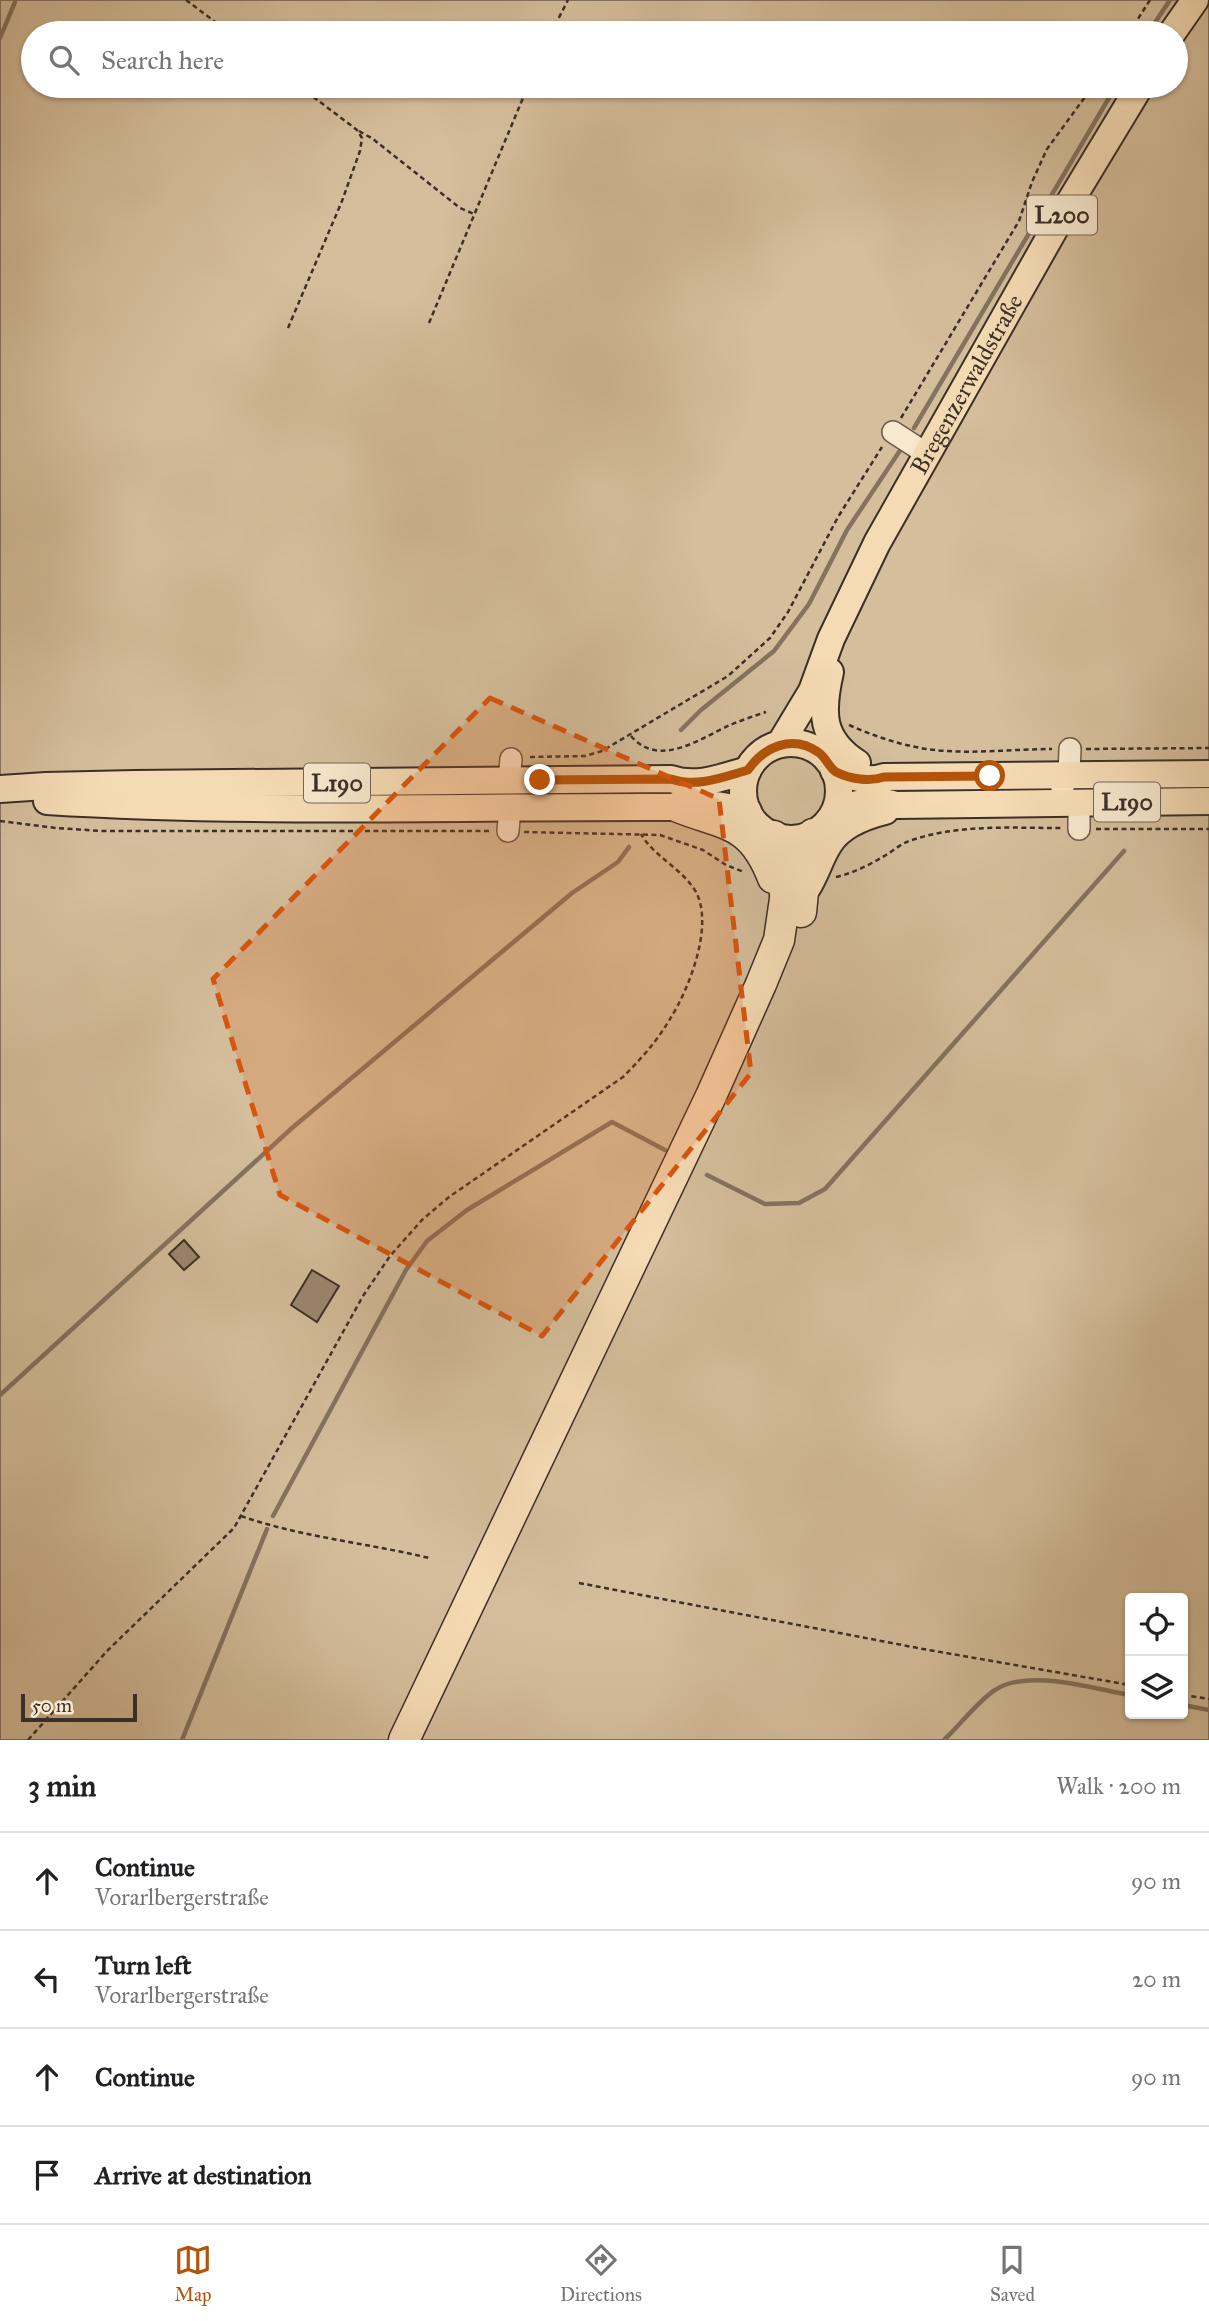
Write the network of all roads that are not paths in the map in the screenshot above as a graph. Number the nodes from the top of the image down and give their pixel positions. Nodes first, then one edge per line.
1 (1195, 0) edge
2 (1180, 21) edge
3 (1133, 98) edge
4 (893, 432) road end
5 (927, 454) junction
6 (831, 639) junction
7 (811, 691) junction
8 (780, 744) junction
9 (827, 761) junction
10 (1070, 762) junction
11 (748, 770) junction
12 (1209, 774) edge
13 (884, 777) junction
14 (0, 789) edge
15 (674, 793) junction
16 (0, 795) edge
17 (510, 795) junction
18 (1209, 801) edge
19 (1045, 803) junction
20 (896, 805) junction
21 (836, 809) junction
22 (748, 811) junction
23 (813, 834) junction
24 (774, 836) junction
25 (817, 886) junction
26 (783, 923) junction
27 (404, 1740) edge
28 (424, 1740) edge

1 - 2 main road
3 - 5 main road, Bregenzerwaldstraße / L200
4 - 5 lane
5 - 6 main road, Bregenzerwaldstraße / L200
6 - 7 main road, Bregenzerwaldstraße / L200
6 - 13 main road
6 - 15 main road
7 - 8 main road, Bregenzerwaldstraße / L200
7 - 9 main road, Bregenzerwaldstraße / L200
8 - 9 main road, L190
8 - 11 main road, L190
9 - 13 main road, L190
9 - 21 main road
10 - 12 main road, L190
10 - 13 main road, L190
10 - 19 lane
11 - 15 main road, L190
11 - 22 main road
14 - 17 main road, L190
15 - 17 main road, L190
15 - 17 main road, L190
15 - 22 main road, L190
15 - 26 highway
16 - 17 main road, L190
18 - 19 main road, L190
19 - 20 main road, L190
20 - 21 main road, L190
20 - 25 main road
21 - 23 main road
22 - 24 main road
23 - 24 main road
23 - 25 highway
24 - 26 highway
25 - 28 highway
26 - 27 highway

